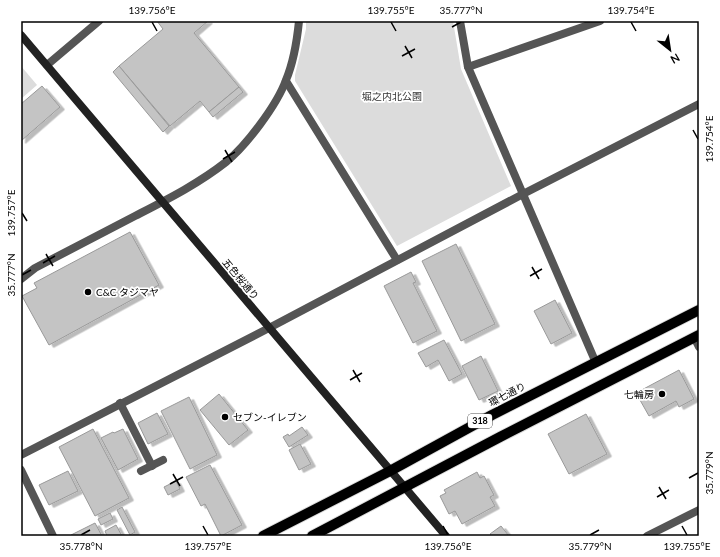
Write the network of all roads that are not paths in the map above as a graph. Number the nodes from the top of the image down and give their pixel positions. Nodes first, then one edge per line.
1 (99, 21) edge
2 (299, 21) edge
3 (460, 21) edge
4 (600, 21) edge
5 (21, 35) edge
6 (47, 65) junction
7 (468, 67) junction
8 (286, 81) junction
9 (699, 104) edge
10 (523, 194) junction
11 (162, 202) junction
12 (397, 260) junction
13 (21, 280) edge
14 (699, 310) edge
15 (269, 328) junction
16 (696, 336) edge
17 (699, 347) edge
18 (596, 363) junction
19 (120, 404) junction
20 (21, 455) edge
21 (163, 460) dead end
22 (152, 466) junction
23 (21, 470) edge
24 (141, 471) dead end
25 (390, 471) junction
26 (404, 488) junction
27 (699, 510) edge
28 (53, 536) edge
29 (263, 536) edge
30 (312, 536) edge
31 (446, 536) edge
32 (647, 536) edge

1 - 6 street
2 - 8 street
3 - 7 street
4 - 7 street
5 - 6 street, 五色桜通り
6 - 11 street, 五色桜通り
7 - 10 street
8 - 11 street
8 - 12 street
9 - 10 street
10 - 12 street
10 - 18 street
11 - 13 street
11 - 15 street, 五色桜通り
12 - 15 street
14 - 18 main road, 環七通り / 318
15 - 19 street
15 - 25 street, 五色桜通り
16 - 17 street
16 - 26 main road, 318
18 - 25 main road, 環七通り / 318
19 - 20 street
19 - 22 street
21 - 22 street
22 - 24 street
23 - 28 street
25 - 26 street, 五色桜通り
25 - 29 main road, 環七通り / 318
26 - 30 main road, 318
26 - 31 street, 五色桜通り
27 - 32 street

